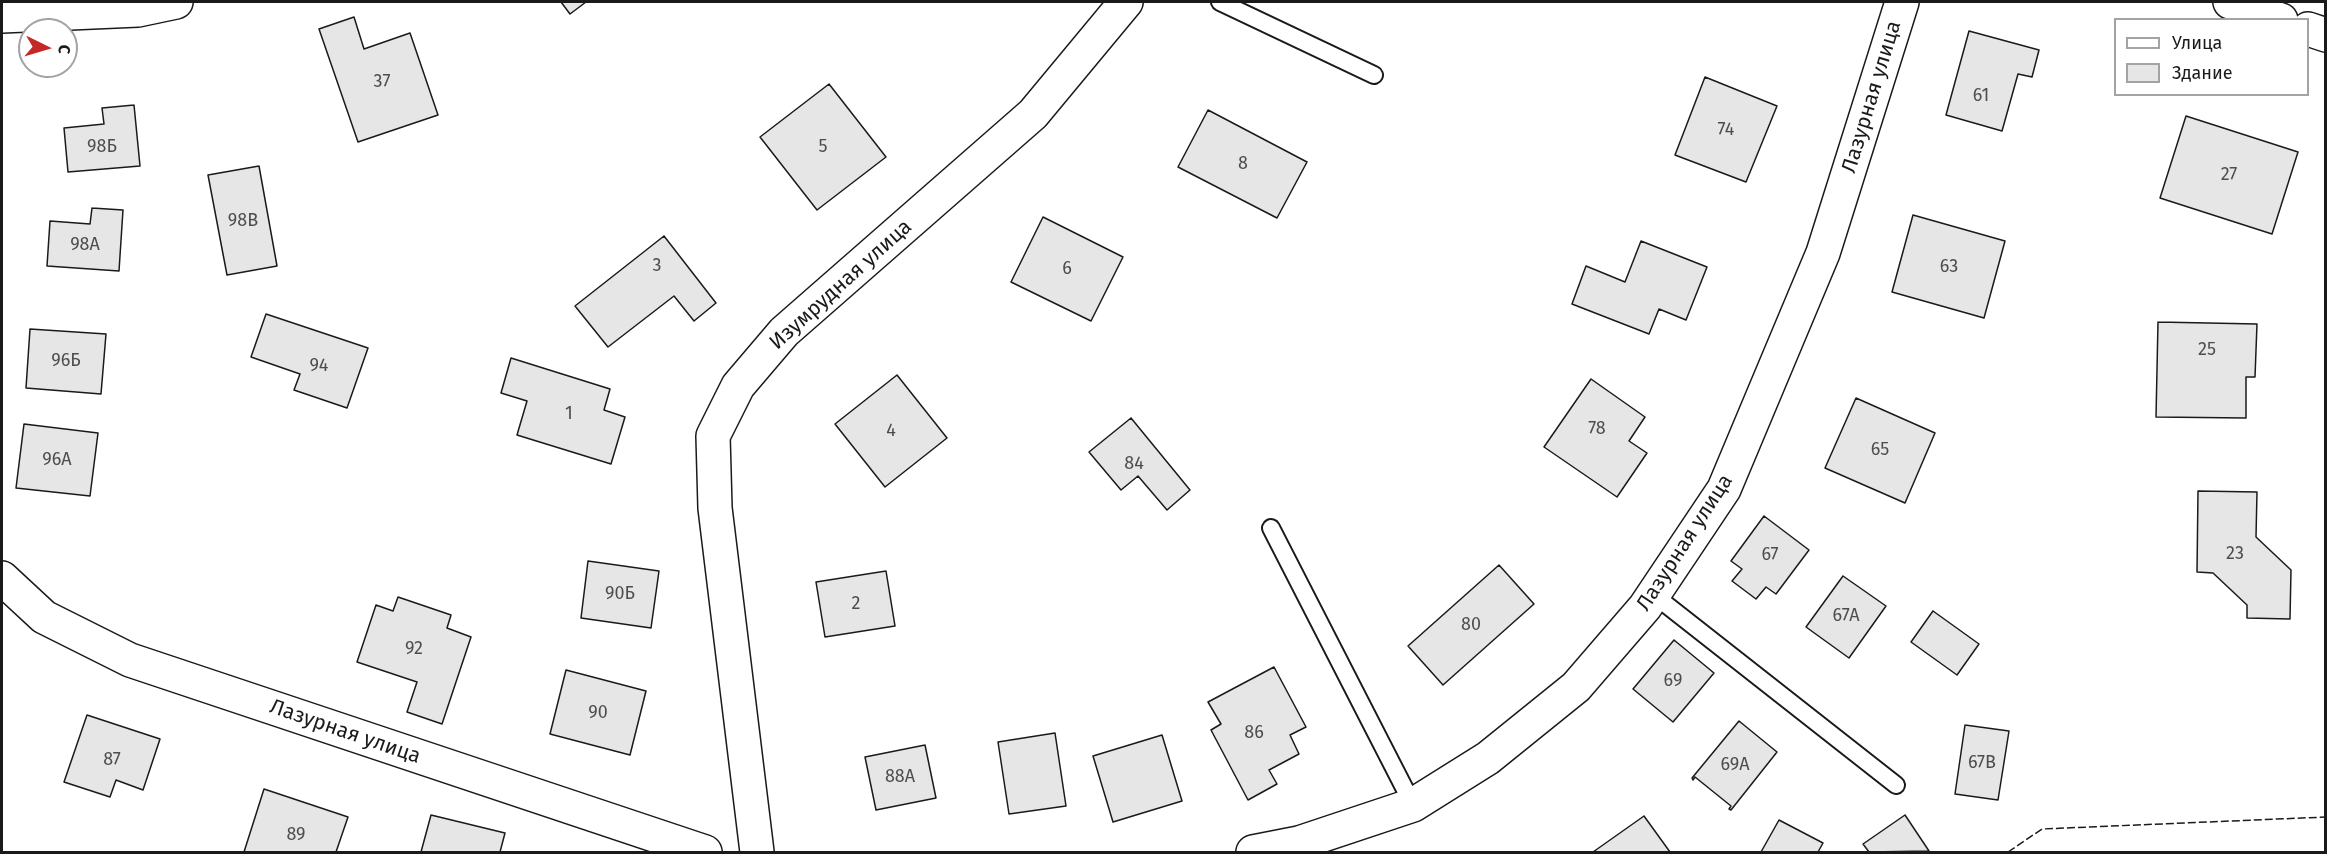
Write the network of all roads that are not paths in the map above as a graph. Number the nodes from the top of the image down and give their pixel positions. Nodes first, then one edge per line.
1 (176, 2) edge
2 (1126, 2) edge
3 (1220, 2) edge
4 (1902, 2) edge
5 (2230, 2) edge
6 (2, 16) edge
7 (2275, 18) edge
8 (2309, 30) edge
9 (2325, 35) edge
10 (1374, 75) dead end
11 (1271, 528) dead end
12 (2, 578) edge
13 (1654, 595) junction
14 (1896, 785) dead end
15 (1413, 805) junction
16 (705, 852) edge
17 (757, 852) edge
18 (1253, 852) edge

1 - 6 street
2 - 17 street, Изумрудная улица
3 - 10 lane
4 - 13 street, Лазурная улица
5 - 7 street
8 - 9 street
11 - 15 lane
12 - 16 street, Лазурная улица
13 - 14 lane
13 - 15 street, Лазурная улица
15 - 18 street, Лазурная улица

